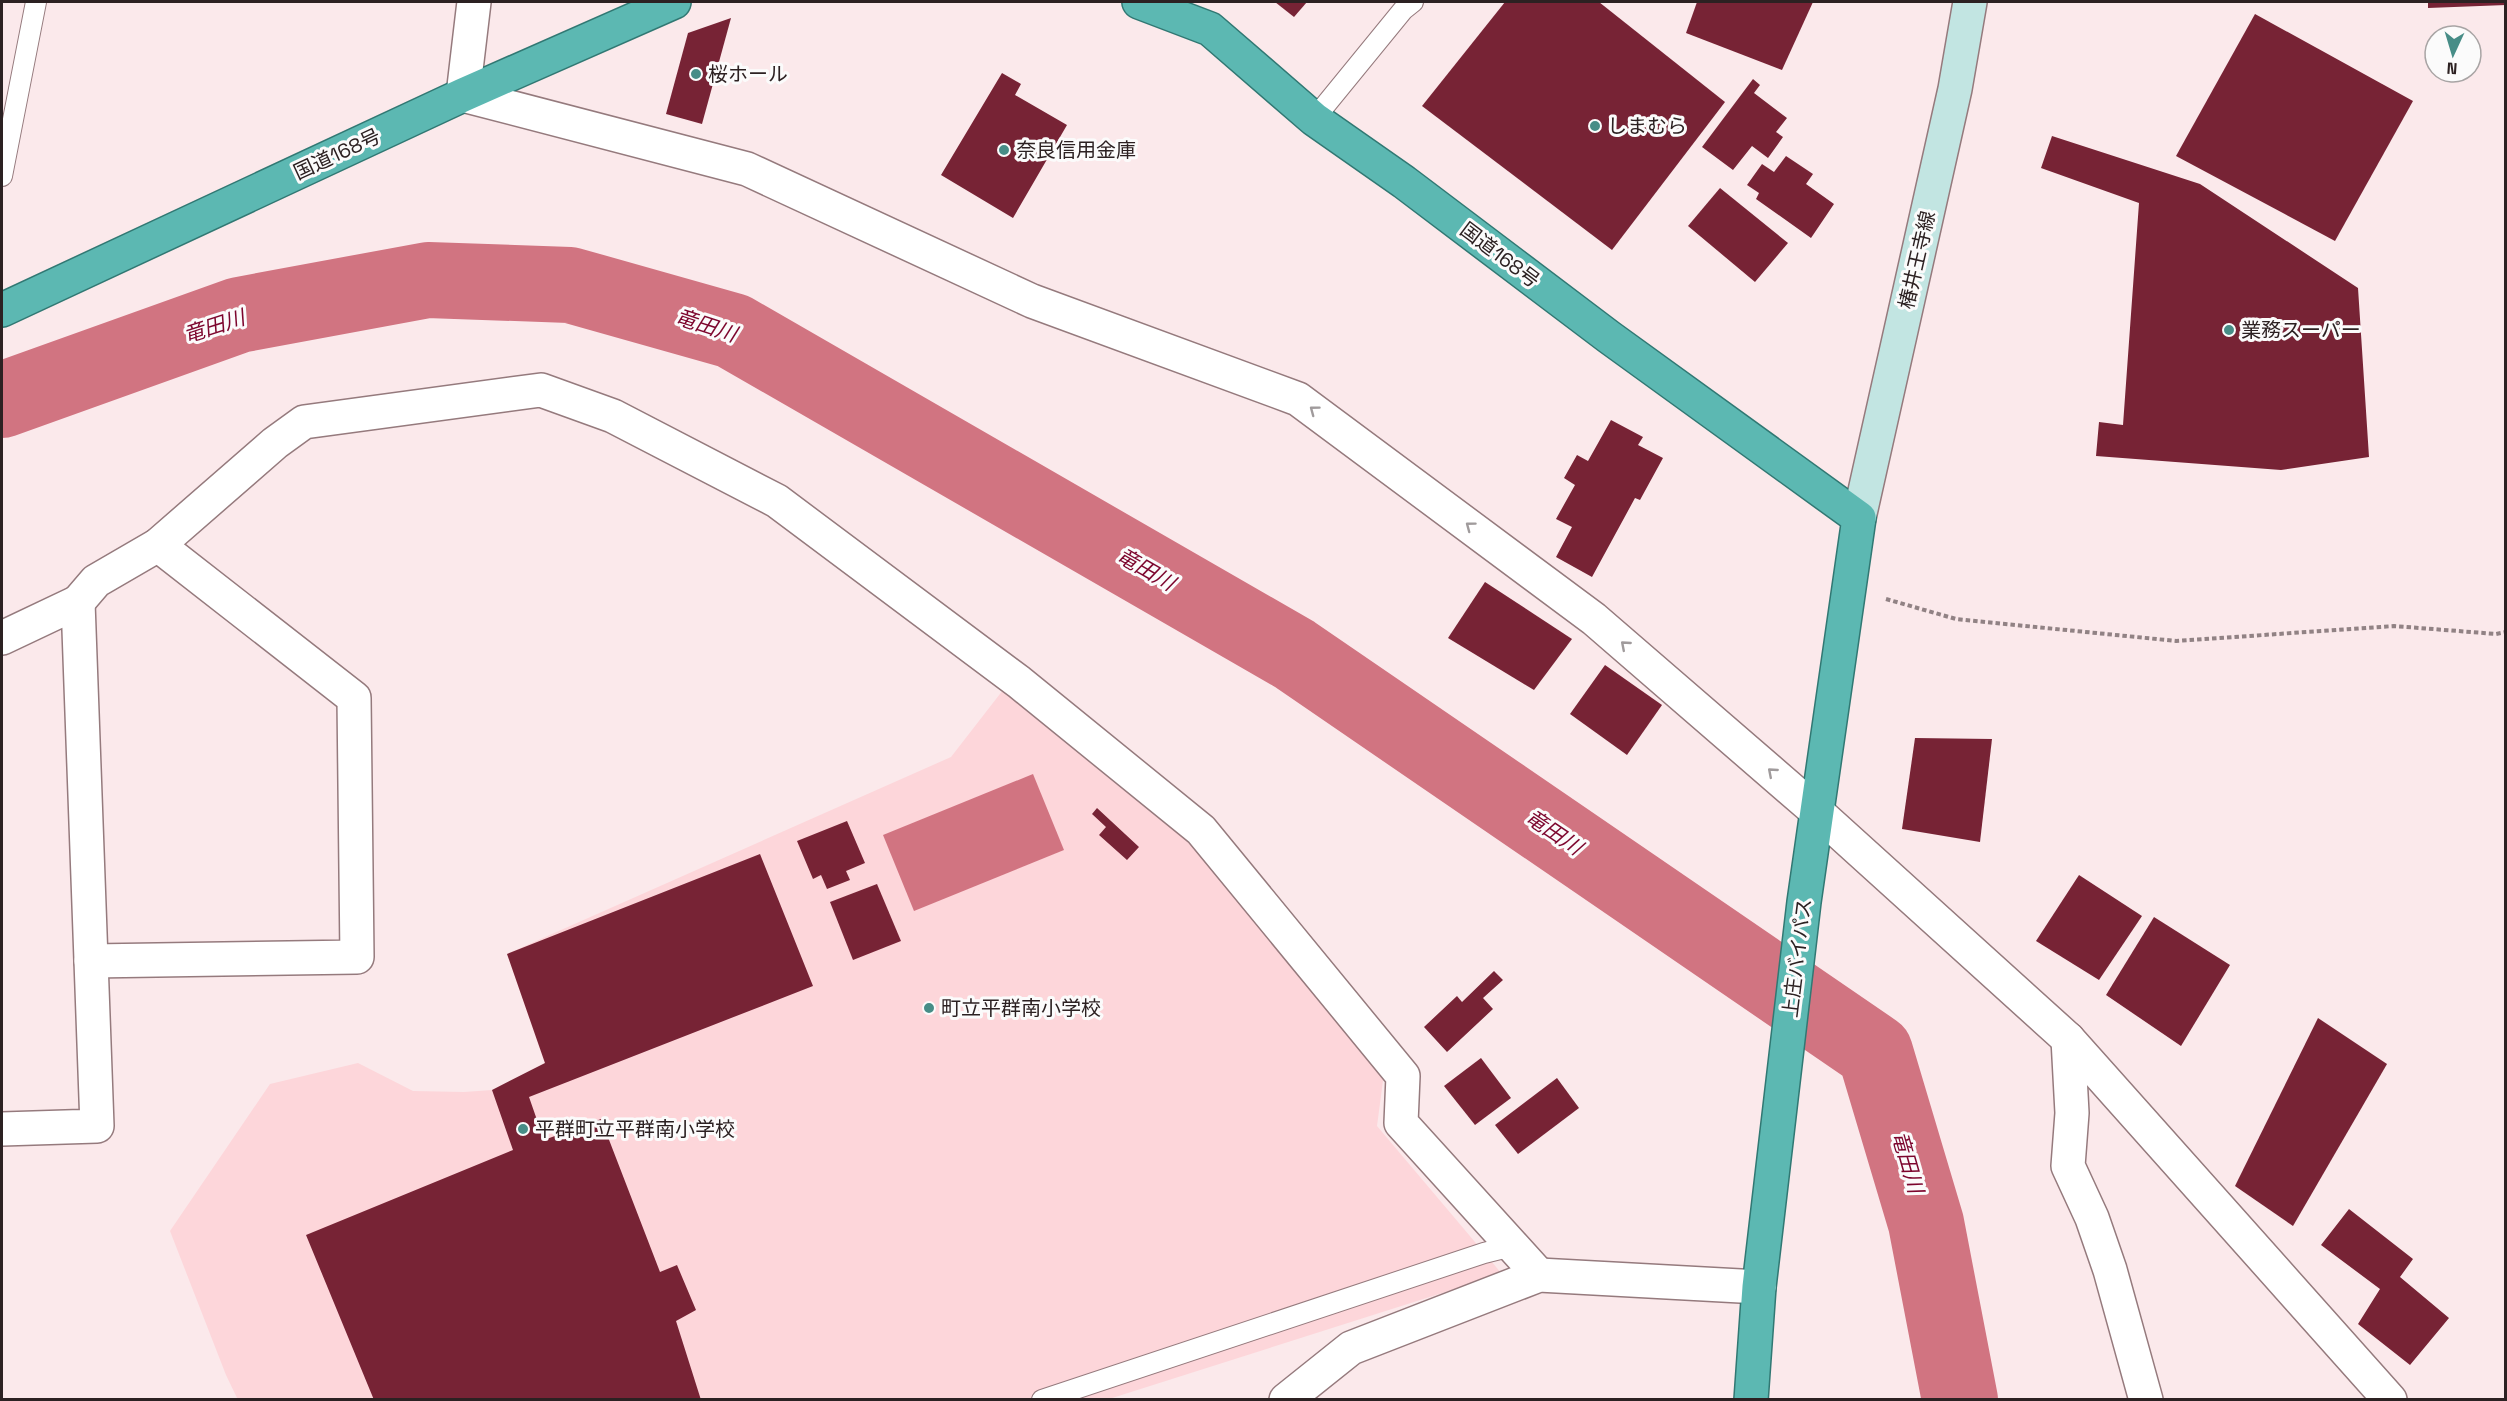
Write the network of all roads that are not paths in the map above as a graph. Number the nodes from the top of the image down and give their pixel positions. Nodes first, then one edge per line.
1 (36, 2) edge
2 (474, 2) edge
3 (674, 2) edge
4 (1138, 2) edge
5 (1413, 2) edge
6 (1970, 2) edge
7 (463, 95) junction
8 (1314, 118) junction
9 (2, 176) edge
10 (2, 310) edge
11 (1859, 518) junction
12 (158, 545) junction
13 (78, 602) junction
14 (2, 639) edge
15 (1816, 811) junction
16 (91, 961) junction
17 (2068, 1038) junction
18 (2, 1129) edge
19 (1512, 1246) junction
20 (1539, 1275) junction
21 (1759, 1287) junction
22 (1042, 1400) edge
23 (1286, 1400) edge
24 (1751, 1400) edge
25 (2146, 1400) edge
26 (2390, 1400) edge

1 - 9 lane
2 - 7 street
3 - 7 highway, 国道168号
4 - 8 highway, 国道168号
5 - 8 lane
6 - 11 main road, 椿井王寺線
7 - 10 highway, 国道168号
15 -> 7 street
8 - 11 highway, 国道168号
11 - 15 highway, 上庄バイパス
12 - 13 street
12 - 16 street
12 - 19 street
13 - 14 street
13 - 16 street
15 - 17 street
15 - 21 highway, 上庄バイパス
16 - 18 street
17 - 25 street
17 - 26 street
19 - 20 street
19 - 22 lane
20 - 21 street
20 - 23 street
21 - 24 highway, 上庄バイパス

